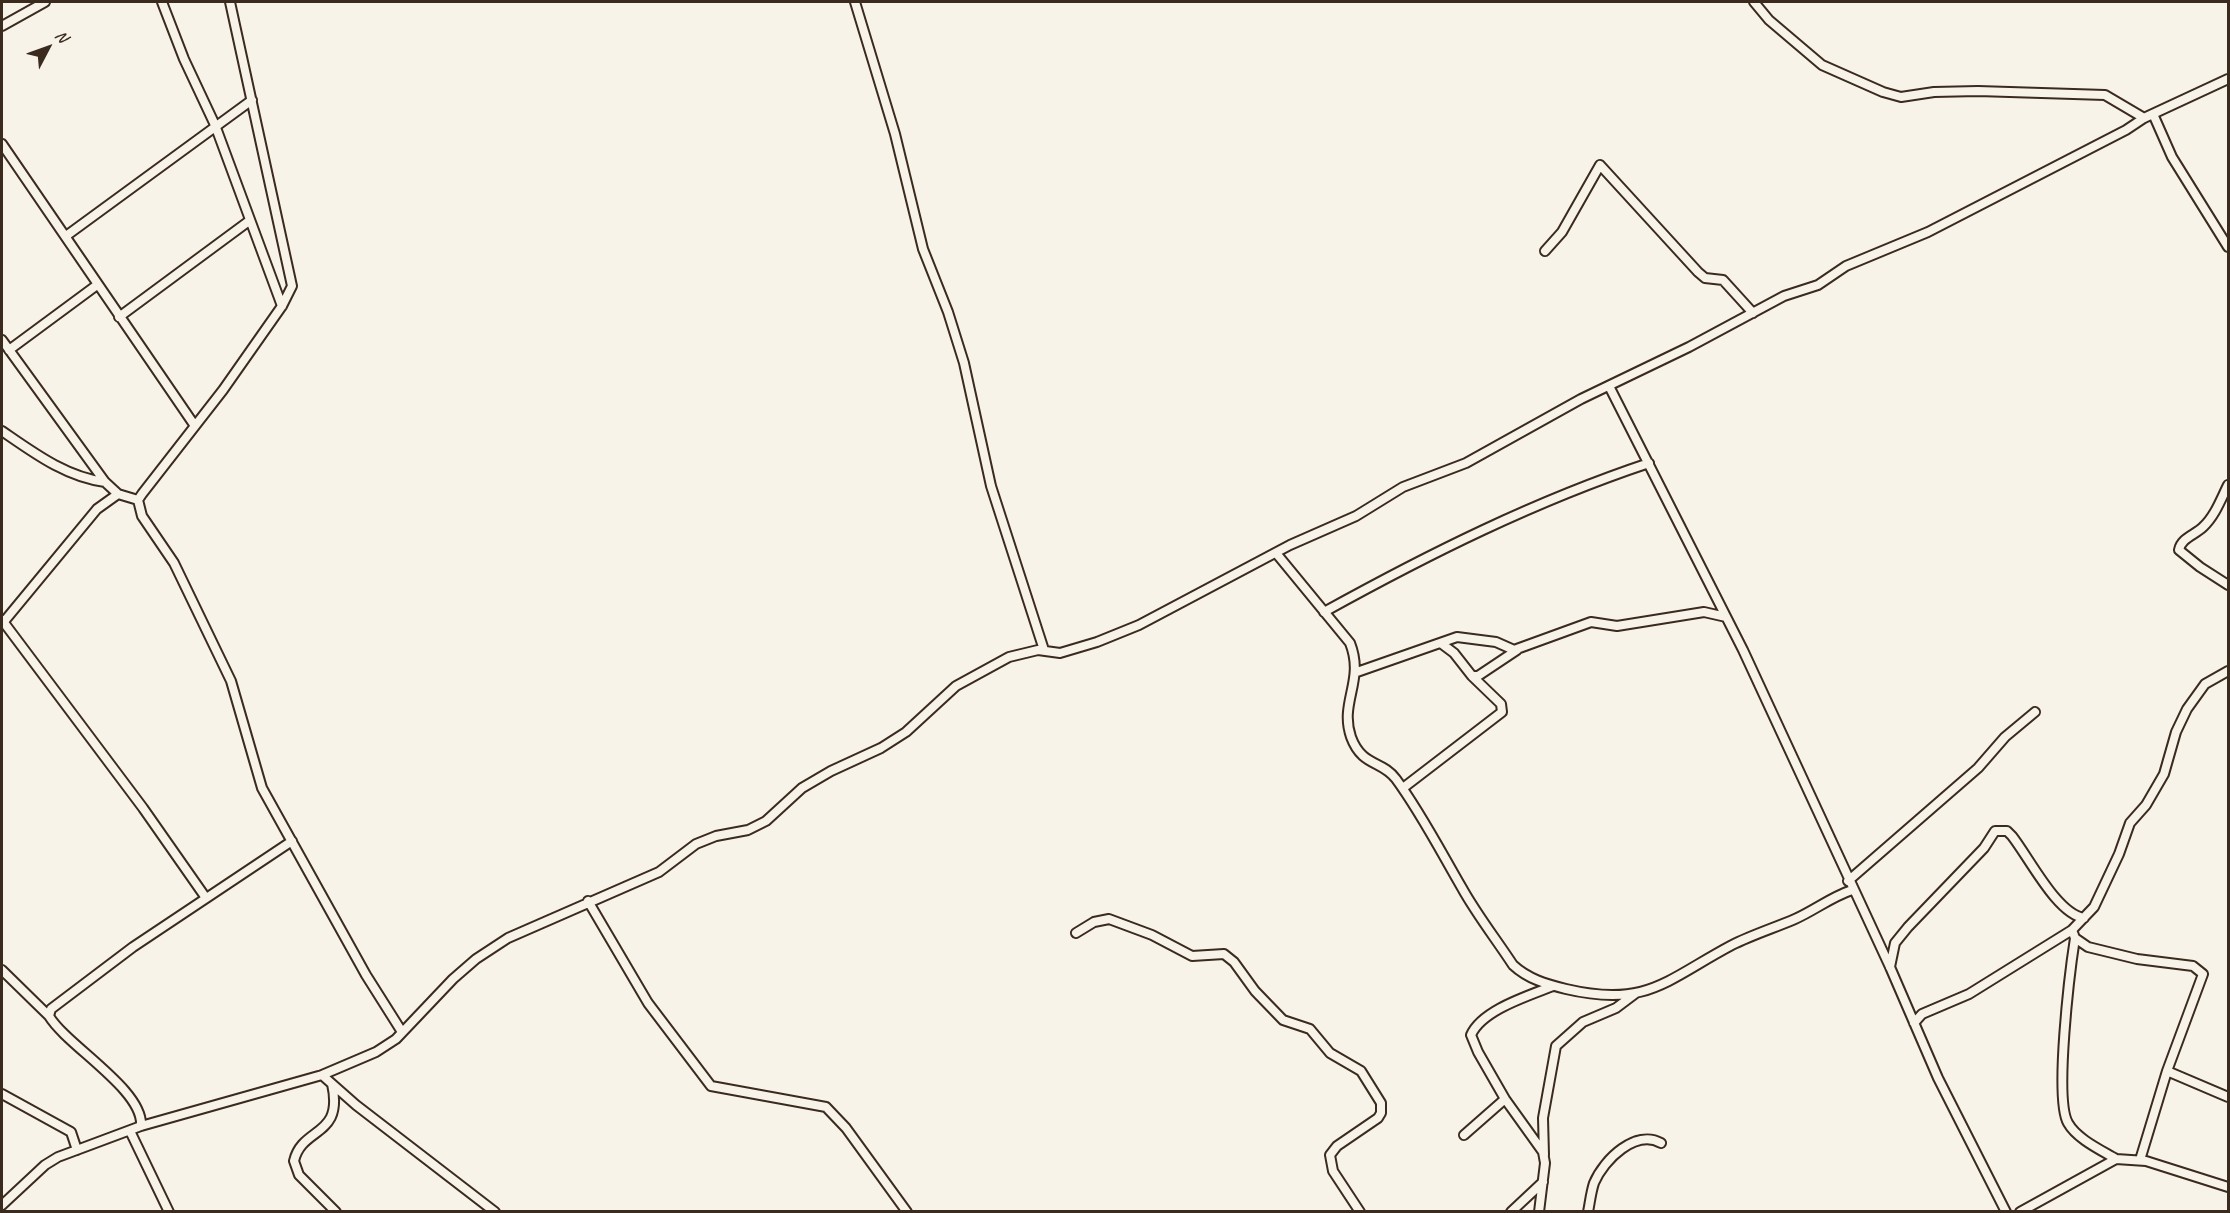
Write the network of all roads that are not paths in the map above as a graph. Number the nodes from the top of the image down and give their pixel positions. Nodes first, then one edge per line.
1 (45, 2) edge
2 (162, 2) edge
3 (231, 2) edge
4 (855, 2) edge
5 (1754, 2) edge
6 (2, 26) edge
7 (2229, 79) edge
8 (252, 100) junction
9 (2153, 114) junction
10 (2144, 118) junction
11 (215, 125) junction
12 (2, 144) edge
13 (249, 221) junction
14 (66, 236) junction
15 (2229, 246) edge
16 (1545, 251) dead end
17 (98, 285) junction
18 (282, 306) junction
19 (1753, 313) junction
20 (119, 317) junction
21 (2, 340) edge
22 (9, 350) junction
23 (1609, 386) junction
24 (195, 426) junction
25 (2, 431) edge
26 (1649, 463) junction
27 (105, 482) junction
28 (2229, 485) edge
29 (118, 494) junction
30 (138, 500) junction
31 (1276, 553) junction
32 (2229, 585) edge
33 (1324, 612) junction
34 (1726, 617) junction
35 (2, 622) edge
36 (1442, 644) junction
37 (1044, 650) junction
38 (1518, 650) junction
39 (2229, 671) edge
40 (1357, 672) junction
41 (1473, 676) junction
42 (2035, 712) dead end
43 (1403, 788) junction
44 (292, 841) junction
45 (1848, 881) junction
46 (1852, 890) junction
47 (206, 898) junction
48 (588, 901) junction
49 (2084, 918) junction
50 (1076, 933) dead end
51 (2074, 934) junction
52 (1890, 967) junction
53 (2, 970) edge
54 (1553, 986) junction
55 (1637, 992) junction
56 (49, 1016) junction
57 (1914, 1023) junction
58 (402, 1032) junction
59 (2167, 1071) junction
60 (322, 1075) junction
61 (332, 1083) junction
62 (2, 1094) edge
63 (2229, 1097) edge
64 (1506, 1100) junction
65 (141, 1126) junction
66 (130, 1131) junction
67 (1464, 1135) dead end
68 (1661, 1143) dead end
69 (76, 1150) junction
70 (1544, 1156) junction
71 (2116, 1159) junction
72 (2140, 1160) junction
73 (1543, 1182) junction
74 (2229, 1187) edge
75 (2, 1205) edge
76 (169, 1212) edge
77 (336, 1212) edge
78 (495, 1212) edge
79 (907, 1212) edge
80 (1360, 1212) edge
81 (1511, 1212) edge
82 (1539, 1212) edge
83 (1588, 1212) edge
84 (2006, 1212) edge
85 (2020, 1212) edge

1 - 6 street
2 - 11 street
3 - 8 street
4 - 37 street
5 - 10 street
7 - 9 street
8 - 11 street
8 - 18 street
9 - 10 street
9 - 15 street
10 - 19 street
11 - 13 street
11 - 14 street
12 - 14 street
13 - 18 street
13 - 20 street
14 - 17 street
16 - 19 street
17 - 20 street
17 - 22 street
18 - 24 street
19 - 23 street
20 - 24 street
21 - 22 street
22 - 27 street
23 - 26 street
23 - 31 street
24 - 30 street
25 - 27 street
26 - 33 street
26 - 34 street
27 - 29 street
28 - 32 street
29 - 30 street
29 - 35 street
30 - 44 street
31 - 33 street
31 - 37 street
33 - 40 street
34 - 38 street
34 - 45 street
35 - 47 street
36 - 38 street
36 - 40 street
36 - 41 street
37 - 48 street
38 - 41 street
39 - 49 street
40 - 43 street
41 - 43 street
42 - 45 street
43 - 54 street
44 - 47 street
44 - 58 street
45 - 46 street
46 - 52 street
46 - 55 street
47 - 56 street
48 - 58 street
48 - 79 street
49 - 51 street
49 - 52 street
50 - 80 street
51 - 57 street
51 - 59 street
51 - 71 street
52 - 57 street
53 - 56 street
54 - 55 street
54 - 64 street
55 - 70 street
56 - 65 street
57 - 84 street
58 - 60 street
59 - 63 street
59 - 72 street
60 - 61 street
60 - 65 street
61 - 77 street
61 - 78 street
62 - 69 street
64 - 67 street
64 - 70 street
65 - 66 street
66 - 69 street
66 - 76 street
68 - 83 street
69 - 75 street
70 - 73 street
71 - 72 street
71 - 85 street
72 - 74 street
73 - 81 street
73 - 82 street

